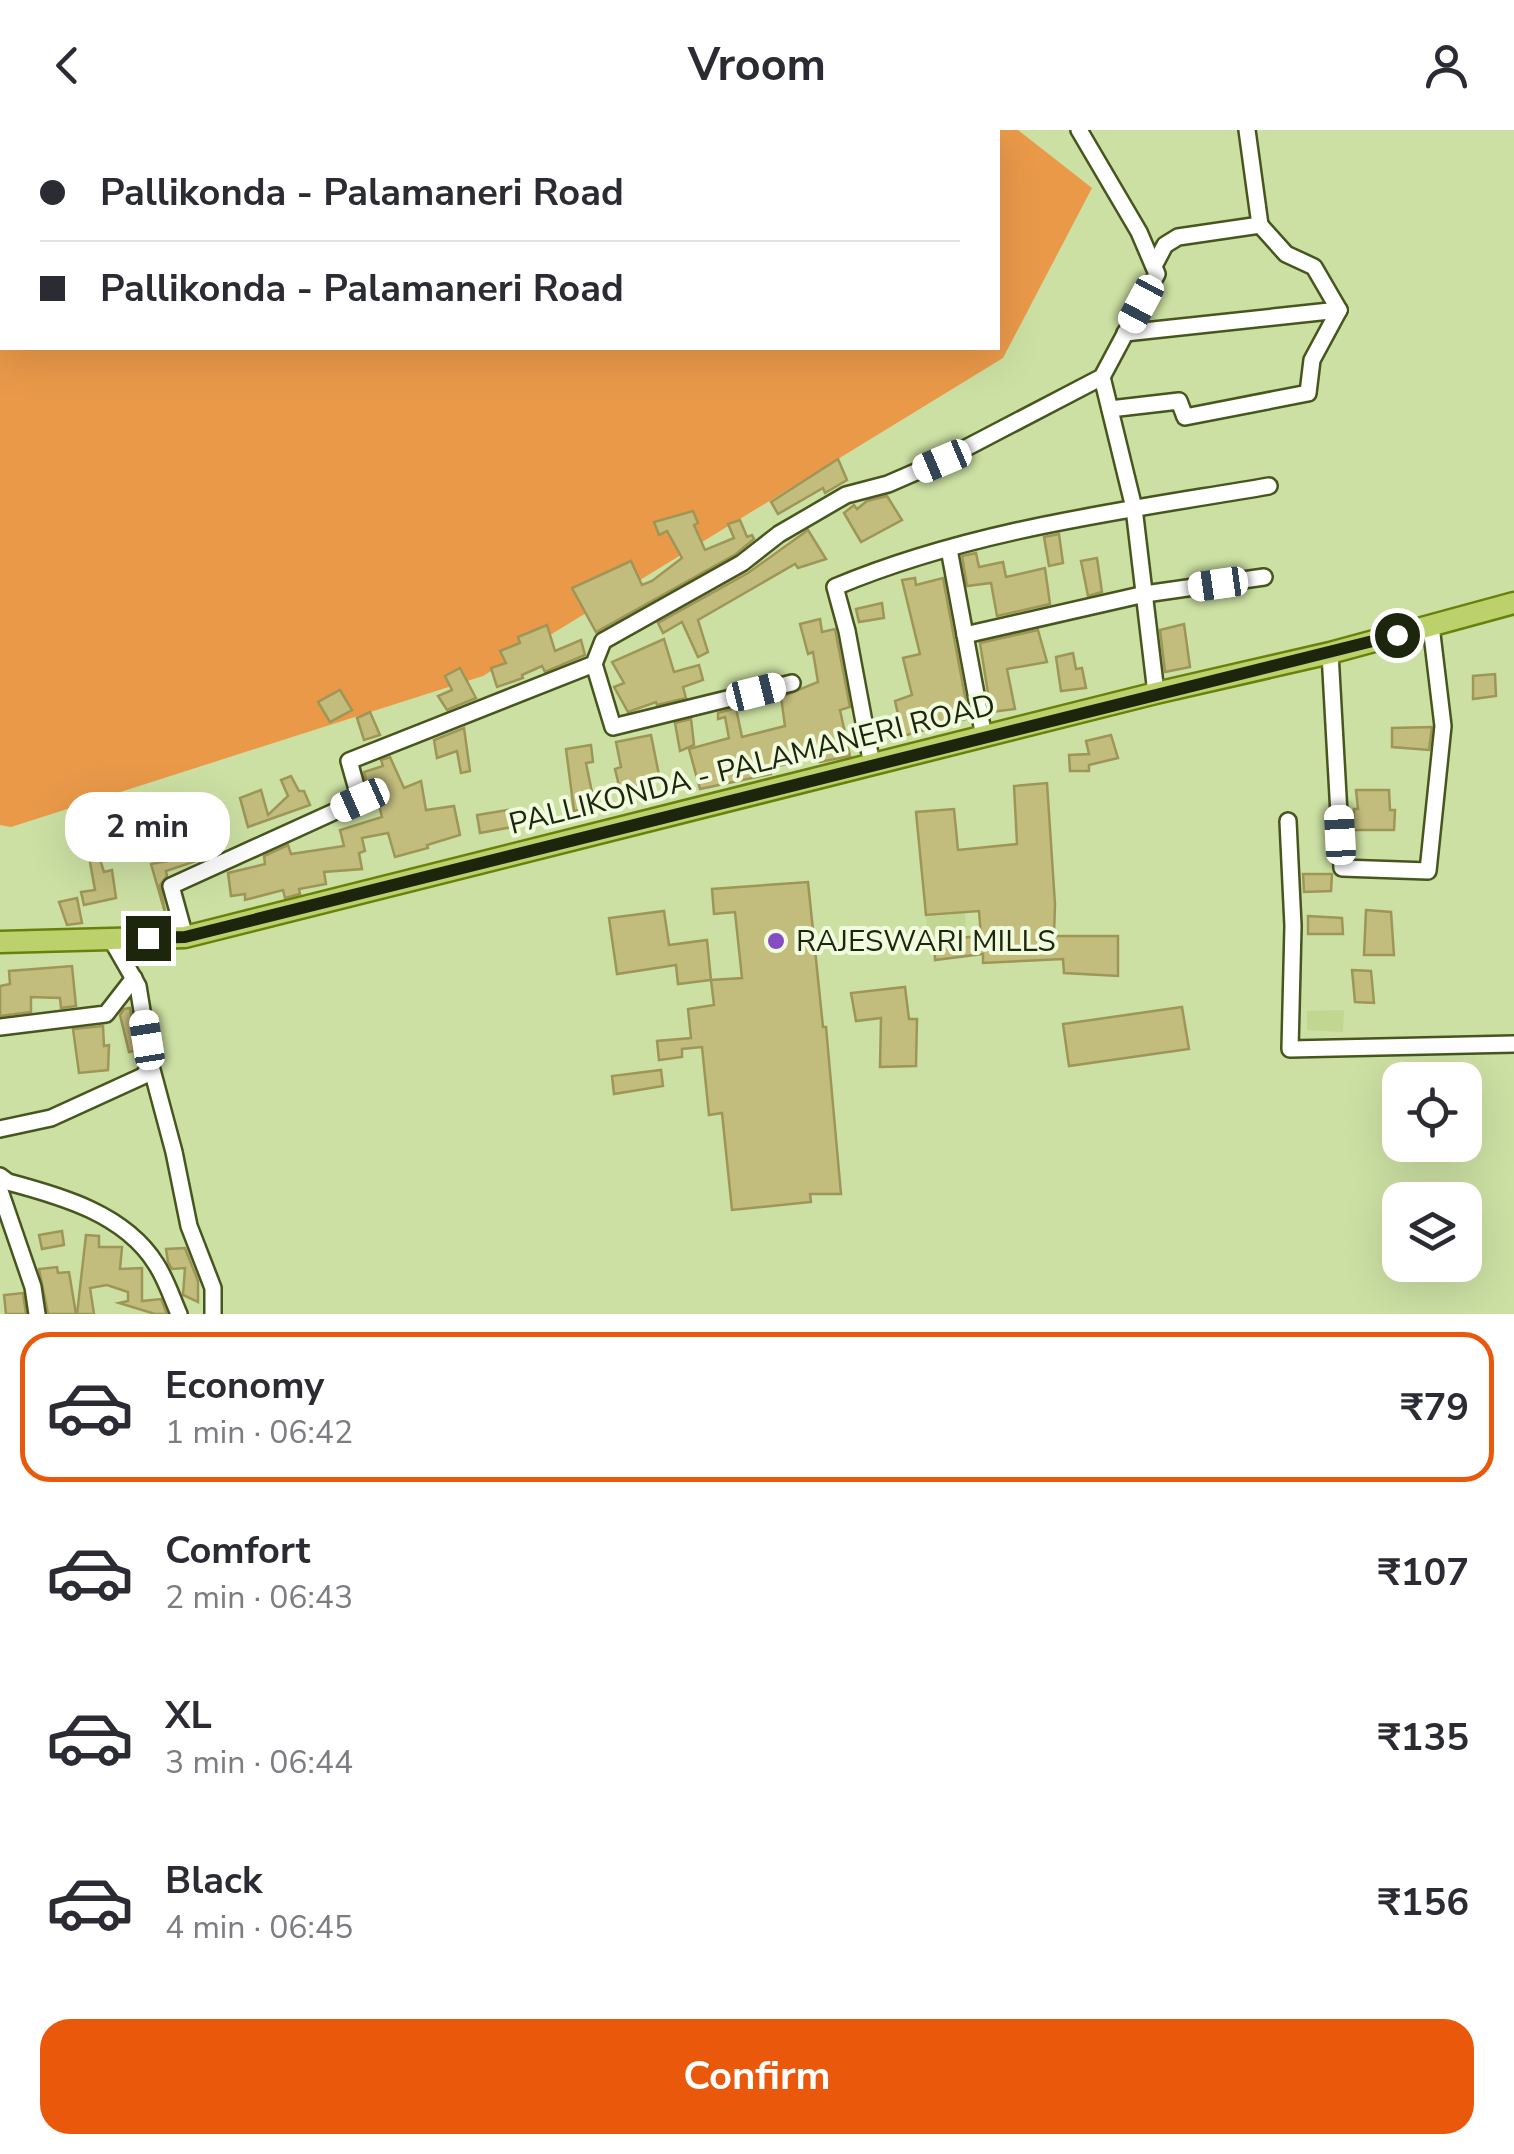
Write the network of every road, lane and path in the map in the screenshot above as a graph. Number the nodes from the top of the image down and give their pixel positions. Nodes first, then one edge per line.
1 (1079, 130) edge
2 (1247, 130) edge
3 (1260, 225) junction
4 (1154, 266) junction
5 (1338, 310) junction
6 (1126, 333) junction
7 (1102, 377) junction
8 (1110, 409) junction
9 (1270, 486) dead end
10 (1134, 508) junction
11 (949, 549) junction
12 (1264, 577) dead end
13 (1145, 594) junction
14 (1514, 604) edge
15 (1431, 626) junction
16 (964, 635) junction
17 (1330, 653) junction
18 (594, 664) junction
19 (792, 683) dead end
20 (1156, 693) junction
21 (984, 736) junction
22 (872, 765) junction
23 (1288, 821) dead end
24 (185, 937) junction
25 (111, 939) junction
26 (0, 942) edge
27 (134, 978) junction
28 (0, 1027) edge
29 (1514, 1044) edge
30 (152, 1066) junction
31 (0, 1129) edge
32 (0, 1176) edge
33 (0, 1191) edge
34 (36, 1314) edge
35 (179, 1314) edge
36 (213, 1314) edge

1 - 4 street
2 - 3 street
3 - 4 street
3 - 5 street
4 - 6 street
5 - 6 street
5 - 8 street
6 - 7 street
7 - 8 street
7 - 18 street
8 - 10 street
9 - 10 street
10 - 11 street
10 - 13 street
11 - 16 street
11 - 22 street
12 - 13 street
13 - 16 street
13 - 20 street
14 - 15 main road, PALLIKONDA - PALAMANERI ROAD
15 - 17 main road, PALLIKONDA - PALAMANERI ROAD
15 - 17 street
16 - 21 street
17 - 20 main road, PALLIKONDA - PALAMANERI ROAD
18 - 19 street
18 - 24 street
20 - 21 main road, PALLIKONDA - PALAMANERI ROAD
21 - 22 main road, PALLIKONDA - PALAMANERI ROAD
22 - 24 main road, PALLIKONDA - PALAMANERI ROAD
23 - 29 street
24 - 25 main road, PALLIKONDA - PALAMANERI ROAD
25 - 26 main road, PALLIKONDA - PALAMANERI ROAD
25 - 27 street
27 - 28 street
27 - 30 street
30 - 31 street
30 - 36 street
32 - 35 street
33 - 34 street

